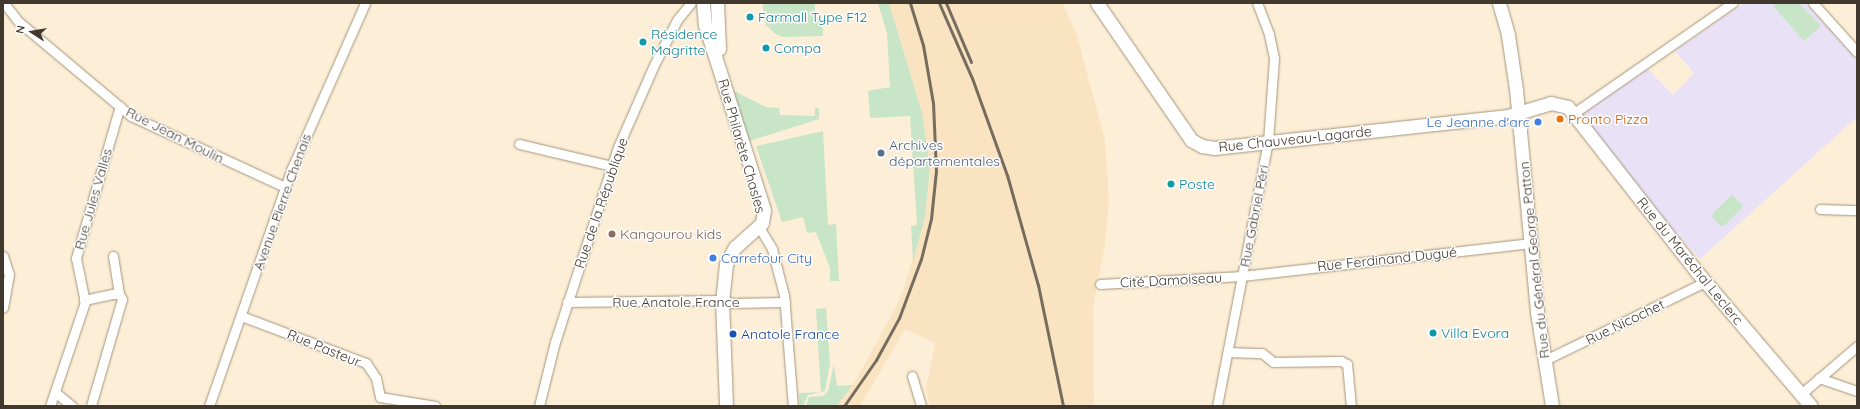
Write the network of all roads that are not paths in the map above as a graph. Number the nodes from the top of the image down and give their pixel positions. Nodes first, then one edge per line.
1 (4, 3) edge
2 (365, 3) edge
3 (703, 3) edge
4 (717, 3) edge
5 (1097, 3) edge
6 (1257, 3) edge
7 (1499, 3) edge
8 (1732, 3) edge
9 (1813, 3) edge
10 (689, 6) edge
11 (1857, 52) edge
12 (720, 71) junction
13 (1516, 94) junction
14 (1544, 105) junction
15 (120, 106) junction
16 (1574, 113) junction
17 (1518, 114) junction
18 (1268, 142) junction
19 (519, 144) dead end
20 (612, 166) junction
21 (285, 187) junction
22 (1820, 209) dead end
23 (1857, 210) edge
24 (759, 227) junction
25 (1531, 244) junction
26 (3, 256) edge
27 (113, 256) dead end
28 (1242, 276) junction
29 (1705, 282) junction
30 (1100, 284) dead end
31 (118, 294) junction
32 (84, 300) junction
33 (722, 300) junction
34 (567, 302) junction
35 (785, 302) junction
36 (3, 307) edge
37 (241, 316) junction
38 (1857, 346) edge
39 (1228, 352) junction
40 (1545, 360) junction
41 (912, 376) dead end
42 (1819, 378) junction
43 (1857, 391) edge
44 (56, 393) junction
45 (1801, 394) junction
46 (380, 397) junction
47 (50, 406) edge
48 (72, 406) edge
49 (91, 406) edge
50 (209, 406) edge
51 (376, 406) edge
52 (435, 406) edge
53 (539, 406) edge
54 (726, 406) edge
55 (793, 406) edge
56 (921, 406) edge
57 (1217, 406) edge
58 (1350, 406) edge
59 (1552, 406) edge
60 (1811, 406) edge

1 - 15 street, Rue Jean Moulin
2 - 21 street, Avenue Pierre Chenais
3 - 12 main road, Rue Philarète Chasles
4 - 12 main road, Rue Philarète Chasles
5 - 18 main road, Rue Chauveau-Lagarde
6 - 18 street, Rue Gabriel Péri
7 - 13 main road, Rue du Général George Patton
8 - 16 street
9 - 11 street
10 - 20 street, Rue de la République
12 - 24 main road, Rue Philarète Chasles
13 - 14 main road
13 - 17 main road, Rue du Général George Patton
14 - 16 main road
14 - 17 main road, Rue Chauveau-Lagarde
15 - 21 street, Rue Jean Moulin
15 - 32 street, Rue Jules Vallès
16 - 29 main road, Rue du Maréchal Leclerc
17 - 18 main road, Rue Chauveau-Lagarde
17 - 25 main road, Rue du Général George Patton
18 - 28 street, Rue Gabriel Péri
19 - 20 street
20 - 34 street, Rue de la République
21 - 37 street, Avenue Pierre Chenais
22 - 23 street
24 - 33 main road
24 - 35 street, Rue Philarète Chasles
25 - 28 street, Rue Ferdinand Dugué
25 - 40 main road, Rue du Général George Patton
26 - 36 street
27 - 31 street
28 - 30 street, Cité Damoiseau
28 - 39 street, Rue Gabriel Péri
29 - 40 street, Rue Nicochet
29 - 45 main road, Rue du Maréchal Leclerc
31 - 32 street
31 - 49 street
32 - 44 street, Rue Jules Vallès
33 - 34 street, Rue Anatole France
33 - 35 street, Rue Anatole France
33 - 54 main road
34 - 53 street, Rue de la République
35 - 55 street, Rue Philarète Chasles
37 - 46 street, Rue Pasteur
37 - 50 street, Avenue Pierre Chenais
38 - 42 street
39 - 57 street, Rue Gabriel Péri
39 - 58 street
40 - 59 main road, Rue du Général George Patton
41 - 56 street
42 - 43 street
42 - 45 street
44 - 47 street, Rue Jules Vallès
44 - 48 street
45 - 60 main road, Rue du Maréchal Leclerc
46 - 51 street
46 - 52 street

